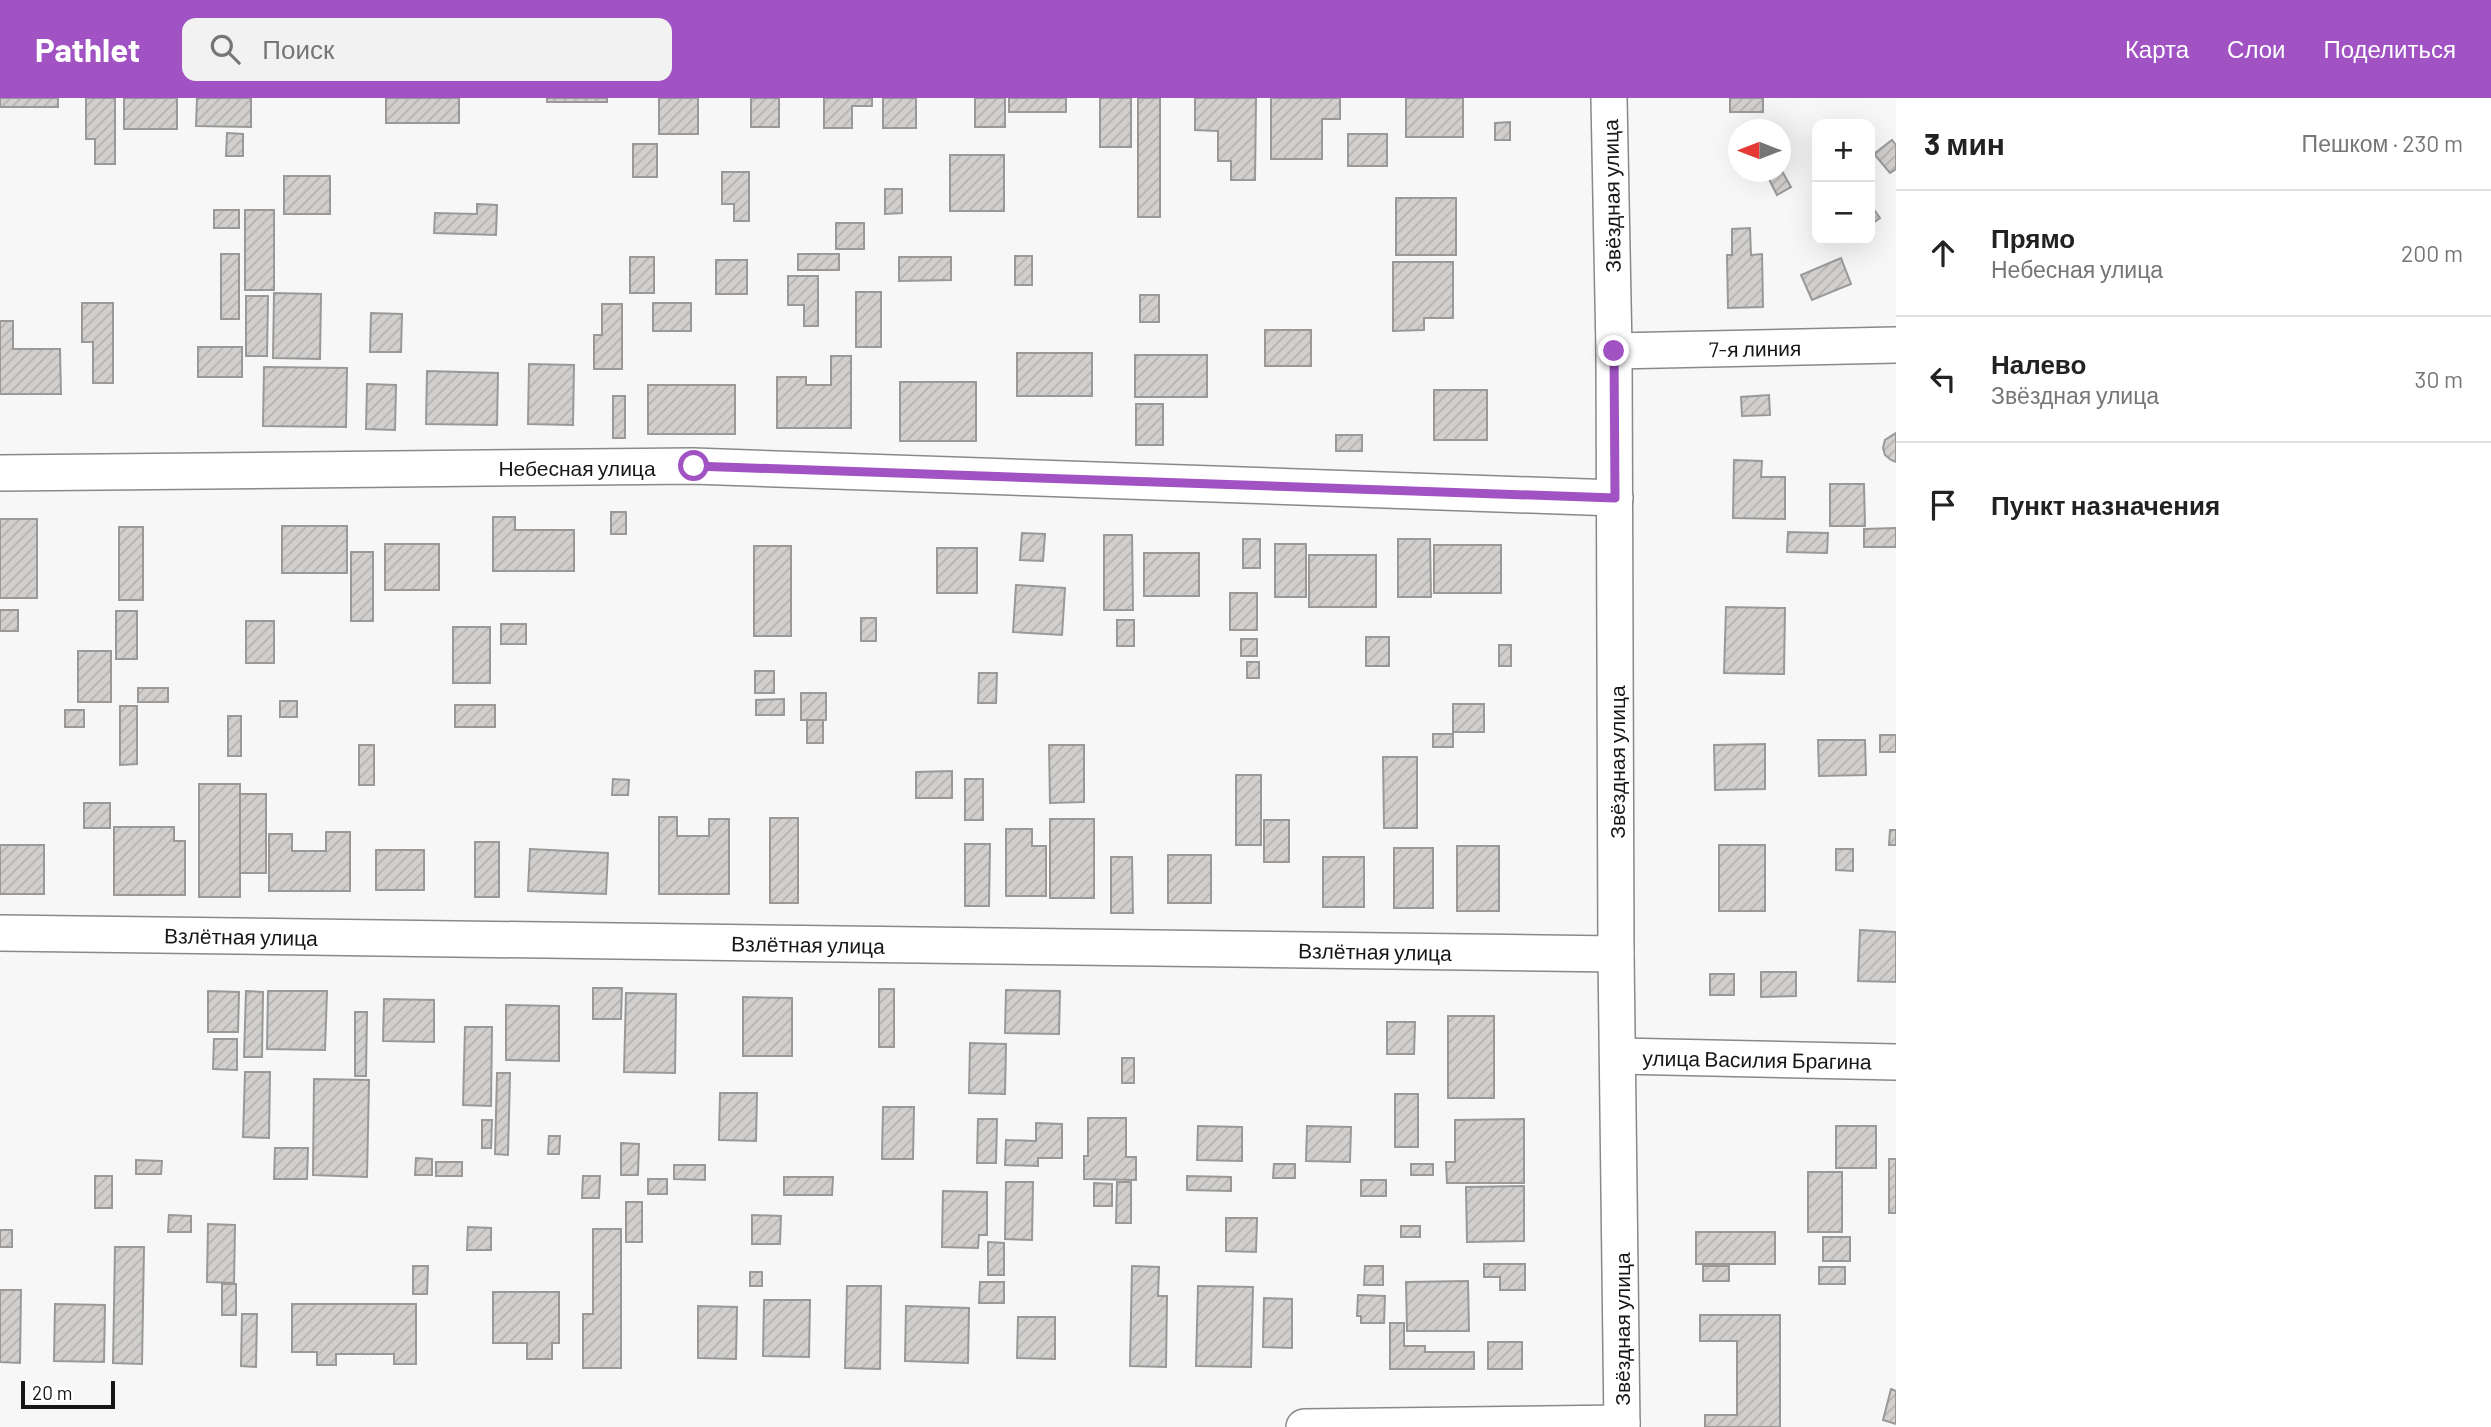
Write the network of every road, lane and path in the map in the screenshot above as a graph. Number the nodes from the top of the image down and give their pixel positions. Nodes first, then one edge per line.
1 (1609, 98) edge
2 (1896, 345) edge
3 (1614, 351) junction
4 (0, 473) edge
5 (1615, 498) junction
6 (0, 933) edge
7 (1616, 954) junction
8 (1619, 1056) junction
9 (1896, 1062) edge
10 (1622, 1425) edge
11 (1304, 1427) edge

1 - 3 street, Звёздная улица
2 - 3 street, 7-я линия
3 - 5 street, Звёздная улица
4 - 5 street, Небесная улица
5 - 7 street, Звёздная улица
6 - 7 street, Взлётная улица
7 - 8 street, Звёздная улица
8 - 9 street, улица Василия Брагина
8 - 10 street, Звёздная улица
10 - 11 street

